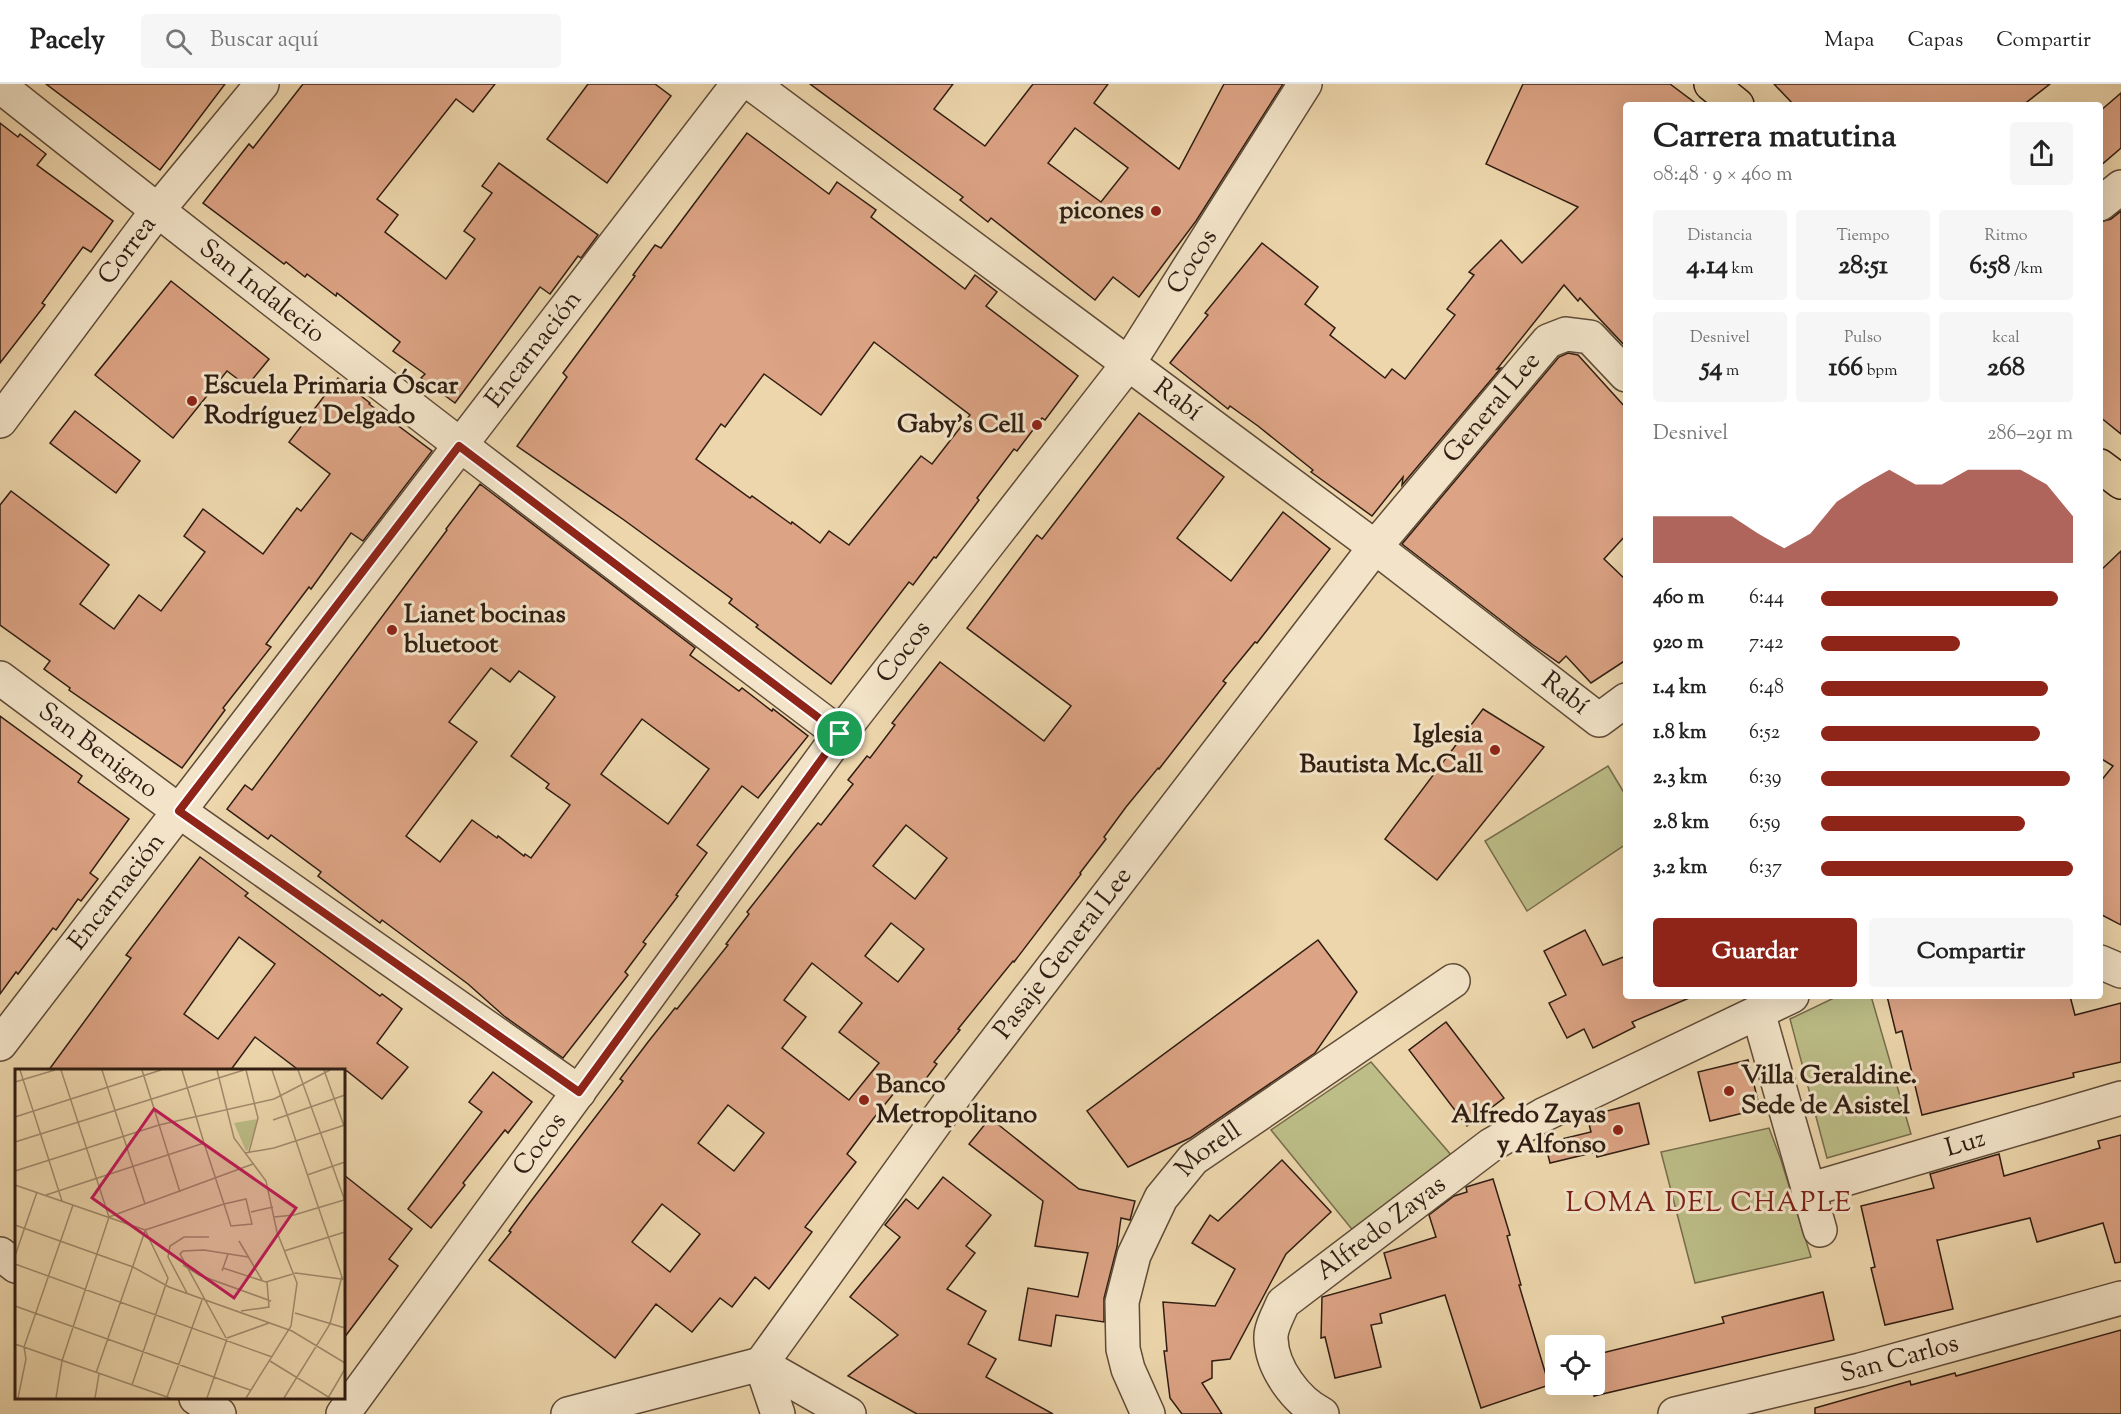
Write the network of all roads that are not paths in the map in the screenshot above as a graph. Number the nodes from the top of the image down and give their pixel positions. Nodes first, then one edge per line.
1 (262, 84) edge
2 (738, 84) edge
3 (752, 84) edge
4 (1305, 84) edge
5 (1712, 84) edge
6 (0, 86) edge
7 (1733, 102) edge
8 (2121, 187) edge
9 (2103, 202) edge
10 (157, 211) junction
11 (1128, 364) junction
12 (1623, 372) edge
13 (0, 421) edge
14 (459, 446) junction
15 (2103, 468) edge
16 (2121, 482) edge
17 (1375, 547) junction
18 (0, 678) edge
19 (1623, 702) edge
20 (840, 734) junction
21 (179, 811) junction
22 (2103, 963) edge
23 (2121, 971) edge
24 (1453, 981) dead end
25 (1786, 999) edge
26 (1758, 1012) junction
27 (0, 1044) edge
28 (579, 1092) junction
29 (2121, 1098) edge
30 (1808, 1190) junction
31 (1820, 1230) dead end
32 (0, 1254) edge
33 (15, 1265) edge
34 (2121, 1298) edge
35 (761, 1365) junction
36 (197, 1399) edge
37 (219, 1414) edge
38 (343, 1414) edge
39 (568, 1414) edge
40 (778, 1414) edge
41 (849, 1414) edge
42 (1148, 1414) edge
43 (1322, 1414) edge
44 (1675, 1414) edge

1 - 10 street, Correa
2 - 14 street, Encarnación
3 - 11 street, Rabí
4 - 11 street, Cocos
5 - 7 main road
6 - 10 street, San Indalecio
8 - 9 street
10 - 13 street, Correa
10 - 14 street, San Indalecio
11 - 17 street, Rabí
11 - 20 street, Cocos
12 - 17 street, General Lee
14 - 20 street, San Indalecio
14 - 21 street, Encarnación
15 - 16 main road
17 - 19 street, Rabí
17 - 35 street, Pasaje General Lee
18 - 21 street, San Benigno
20 - 28 street, Cocos
21 - 27 street, Encarnación
21 - 28 street, San Benigno
22 - 23 street
24 - 42 street, Morell
25 - 26 street, Alfredo Zayas
26 - 30 street
26 - 43 street, Alfredo Zayas
28 - 38 street, Cocos
29 - 30 street, Luz
30 - 31 street
32 - 33 street
34 - 44 street, San Carlos
35 - 39 street
35 - 40 street
35 - 41 street
36 - 37 street

